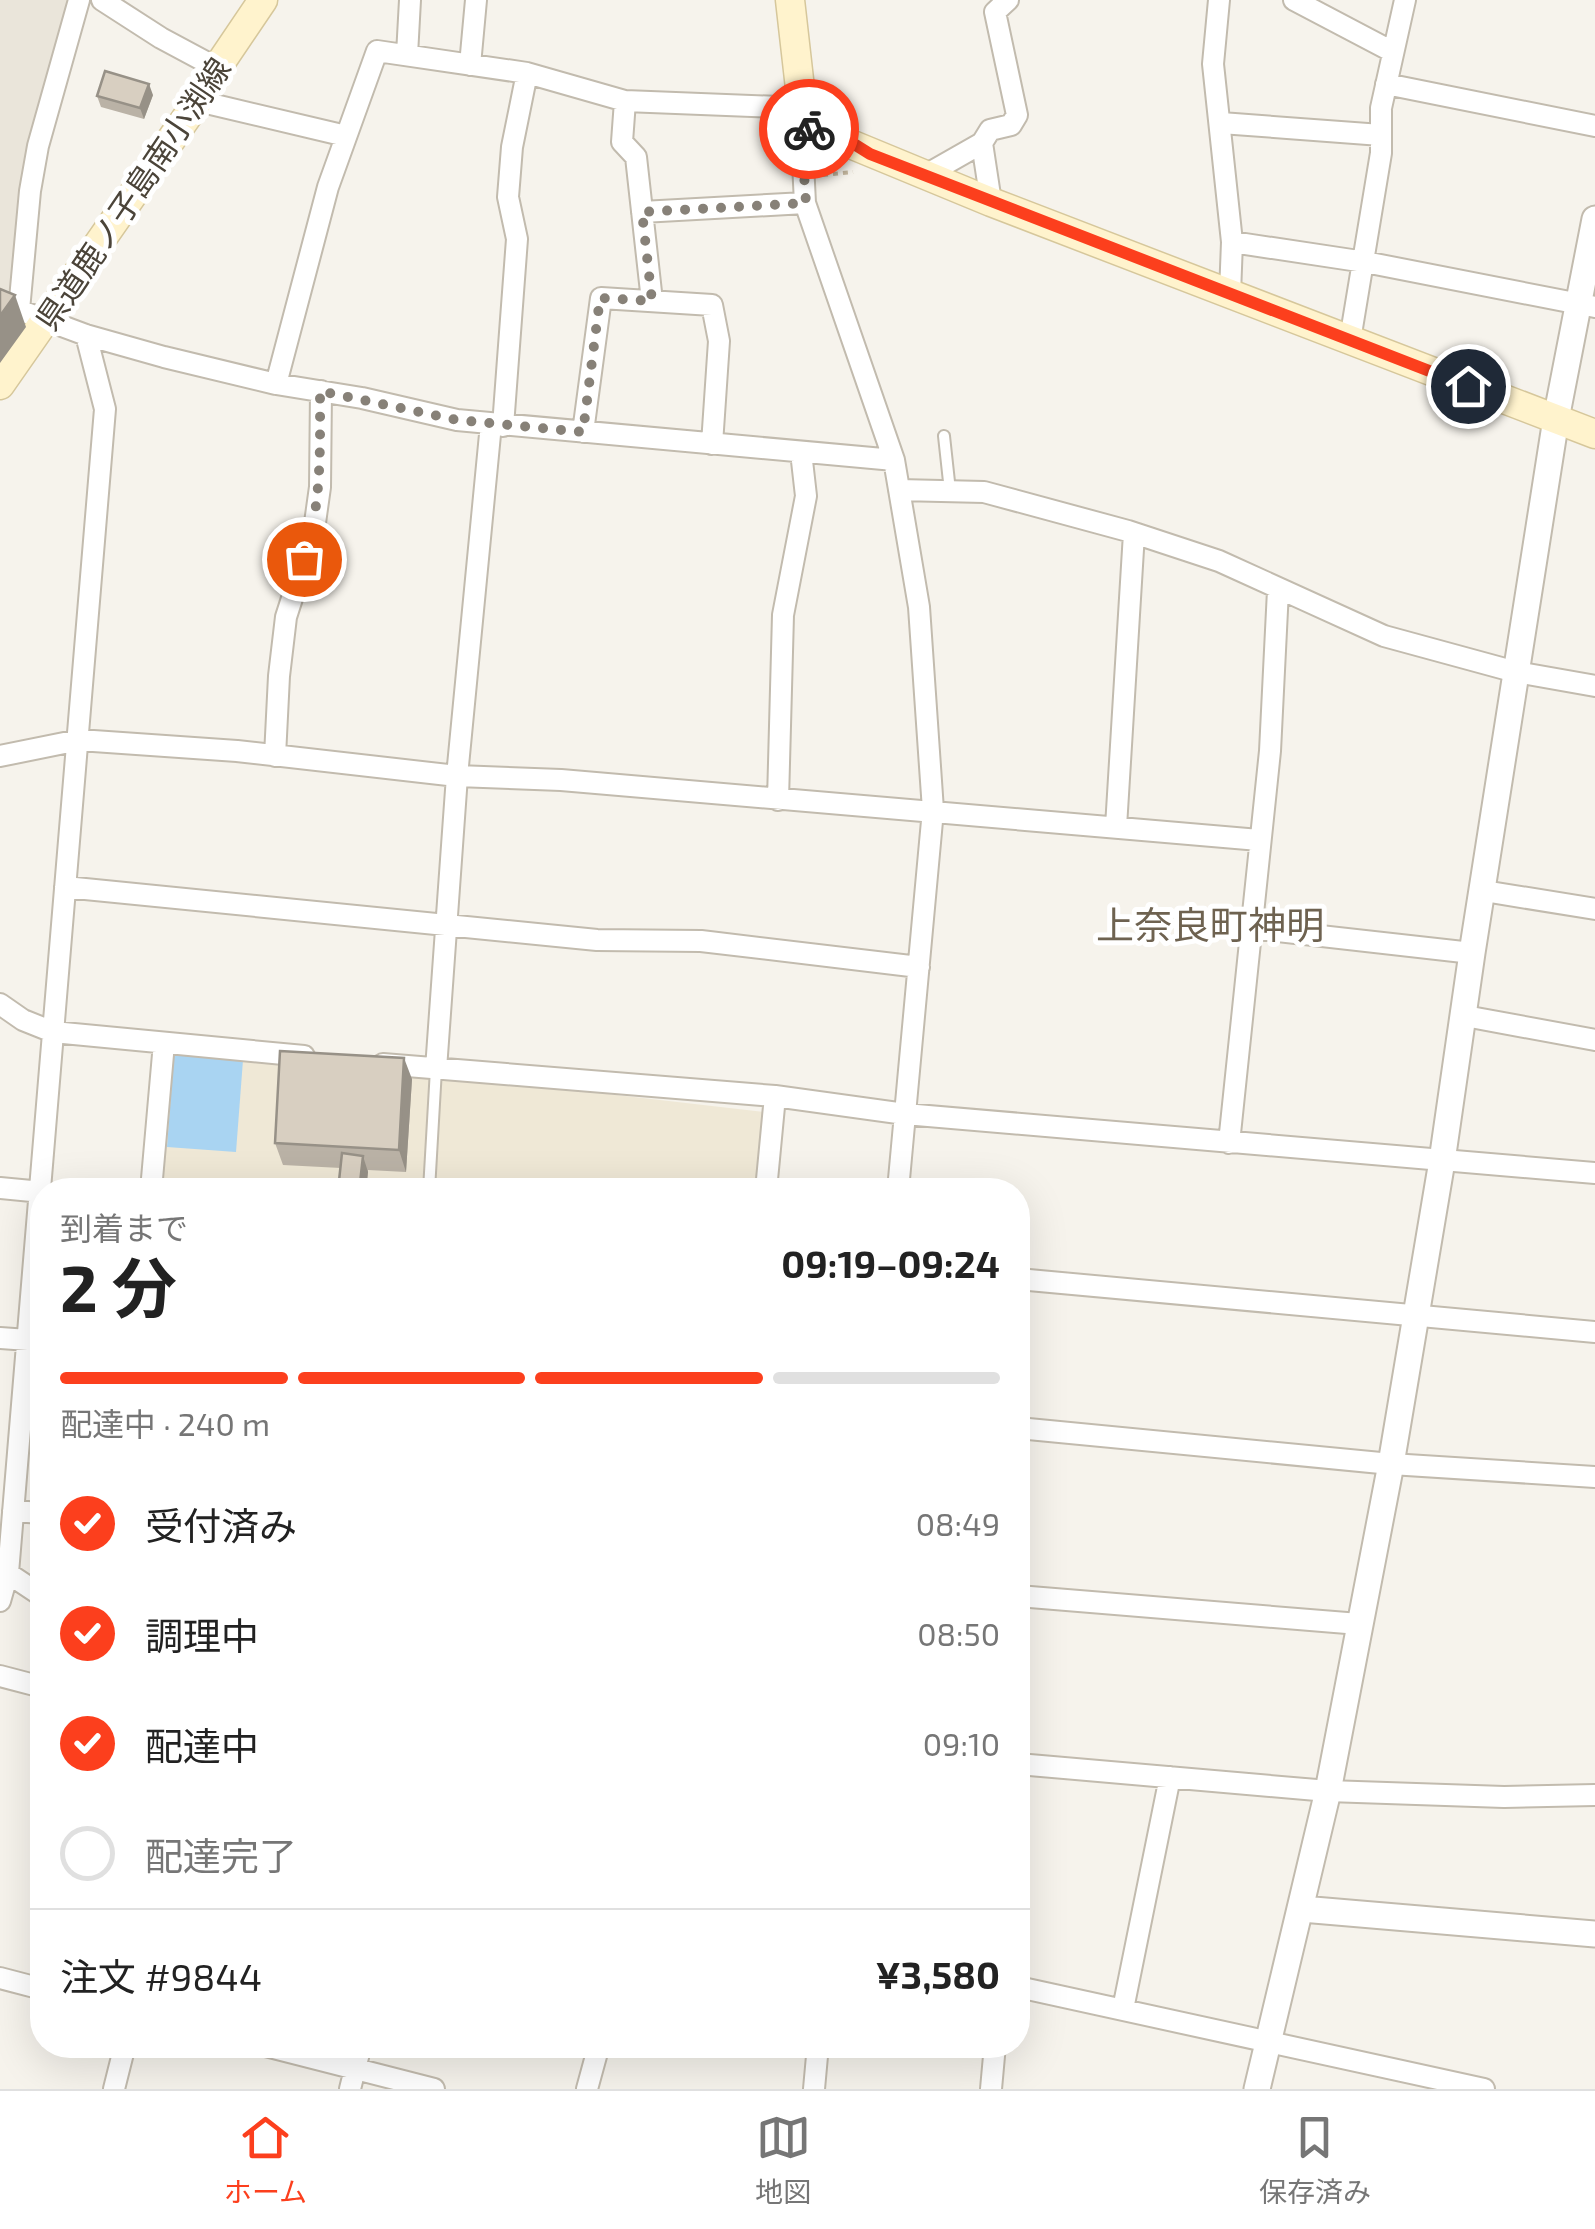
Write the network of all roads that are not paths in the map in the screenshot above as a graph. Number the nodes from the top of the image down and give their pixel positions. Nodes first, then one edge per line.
1 (80, 0) edge
2 (102, 0) edge
3 (263, 0) edge
4 (410, 0) edge
5 (476, 0) edge
6 (790, 0) edge
7 (1008, 0) edge
8 (1219, 0) edge
9 (1294, 0) edge
10 (1405, 0) edge
11 (1393, 52) junction
12 (407, 56) junction
13 (470, 65) junction
14 (217, 68) junction
15 (527, 73) junction
16 (1386, 84) junction
17 (198, 101) junction
18 (624, 101) junction
19 (809, 114) junction
20 (1221, 123) junction
21 (1595, 126) edge
22 (346, 136) junction
23 (1380, 136) junction
24 (982, 144) junction
25 (924, 176) junction
26 (991, 202) junction
27 (806, 203) junction
28 (642, 212) junction
29 (1595, 220) edge
30 (1232, 242) junction
31 (1365, 262) junction
32 (1230, 294) junction
33 (652, 301) junction
34 (1587, 306) edge
35 (21, 311) edge
36 (86, 335) junction
37 (1350, 340) junction
38 (276, 384) junction
39 (0, 385) edge
40 (320, 391) junction
41 (1556, 419) junction
42 (497, 425) junction
43 (583, 432) junction
44 (1595, 434) edge
45 (944, 436) dead end
46 (712, 444) junction
47 (801, 452) junction
48 (894, 460) junction
49 (899, 490) junction
50 (950, 491) junction
51 (1134, 533) junction
52 (1278, 590) junction
53 (1516, 672) junction
54 (1595, 686) edge
55 (79, 740) junction
56 (0, 756) edge
57 (275, 756) junction
58 (456, 776) junction
59 (778, 800) junction
60 (934, 810) junction
61 (1116, 827) junction
62 (1259, 840) junction
63 (65, 887) junction
64 (1484, 891) junction
65 (1595, 909) edge
66 (446, 922) junction
67 (1250, 928) junction
68 (1472, 953) junction
69 (918, 967) junction
70 (0, 1004) edge
71 (1464, 1016) junction
72 (54, 1032) junction
73 (1595, 1040) edge
74 (164, 1043) junction
75 (320, 1058) edge
76 (358, 1062) edge
77 (436, 1069) junction
78 (774, 1096) junction
79 (905, 1114) junction
80 (1228, 1143) junction
81 (1442, 1162) junction
82 (1595, 1173) edge
83 (43, 1178) edge
84 (152, 1178) edge
85 (430, 1178) edge
86 (767, 1178) edge
87 (899, 1178) edge
88 (0, 1188) edge
89 (30, 1191) edge
90 (1030, 1281) edge
91 (1417, 1318) junction
92 (1595, 1332) edge
93 (0, 1338) edge
94 (30, 1340) edge
95 (30, 1379) edge
96 (1030, 1429) edge
97 (1391, 1464) junction
98 (1595, 1477) edge
99 (13, 1511) junction
100 (30, 1512) edge
101 (4, 1570) edge
102 (30, 1588) edge
103 (1030, 1597) edge
104 (0, 1601) edge
105 (1359, 1624) junction
106 (0, 1676) edge
107 (30, 1685) edge
108 (1030, 1765) edge
109 (1170, 1776) junction
110 (1328, 1791) junction
111 (1595, 1795) edge
112 (1302, 1909) junction
113 (1595, 1934) edge
114 (0, 1978) edge
115 (30, 1985) edge
116 (1030, 1989) edge
117 (1122, 2009) junction
118 (1269, 2041) junction
119 (122, 2058) edge
120 (297, 2058) edge
121 (595, 2058) edge
122 (817, 2058) edge
123 (994, 2058) edge
124 (353, 2079) edge
125 (114, 2089) edge
126 (434, 2089) edge
127 (587, 2089) edge
128 (814, 2089) edge
129 (991, 2089) edge
130 (1257, 2089) edge
131 (1484, 2089) edge

1 - 35 street
2 - 14 street
3 - 14 main road, 県道鹿ノ子島南小渕線
4 - 12 street
5 - 13 street
6 - 19 main road
7 - 24 street
8 - 20 street
9 - 11 street
10 - 11 street
11 - 16 street
12 - 13 street
12 - 22 street
13 - 15 street
14 - 17 main road, 県道鹿ノ子島南小渕線
15 - 18 street
15 - 42 street
16 - 21 street
16 - 23 street
17 - 22 street
17 - 35 main road, 県道鹿ノ子島南小渕線
18 - 19 street
18 - 28 street
19 - 25 main road
19 - 27 street
20 - 23 street
20 - 30 street
22 - 38 street
23 - 31 street
24 - 25 street
24 - 26 street
25 - 26 main road
26 - 32 main road
27 - 28 street
27 - 48 street
28 - 33 street
29 - 34 street
30 - 31 street
30 - 32 street
31 - 34 street
31 - 37 street
32 - 37 main road
33 - 43 street
33 - 46 street
34 - 41 street
35 - 36 street
35 - 39 main road, 県道鹿ノ子島南小渕線
36 - 38 street
36 - 55 street
37 - 41 main road
38 - 40 street
40 - 42 street
40 - 57 street
41 - 44 main road
41 - 53 street
42 - 43 street
42 - 58 street
43 - 46 street
45 - 50 lane
46 - 47 street
47 - 48 street
47 - 59 street
48 - 49 street
49 - 50 street
49 - 60 street
50 - 51 street
51 - 52 street
51 - 61 street
52 - 53 street
52 - 62 street
53 - 54 street
53 - 64 street
55 - 56 street
55 - 57 street
55 - 63 street
57 - 58 street
58 - 59 street
58 - 66 street
59 - 60 street
60 - 61 street
60 - 69 street
61 - 62 street
62 - 67 street
63 - 66 street
63 - 72 street
64 - 65 street
64 - 68 street
66 - 69 street
66 - 77 street
67 - 68 street
67 - 80 street
68 - 71 street
69 - 79 street
70 - 72 street
71 - 73 street
71 - 81 street
72 - 74 street
72 - 83 street
74 - 75 street
74 - 84 street
76 - 77 street
77 - 78 street
77 - 85 lane
78 - 79 street
78 - 86 street
79 - 80 street
79 - 87 street
80 - 81 street
81 - 82 street
81 - 91 street
88 - 89 street
90 - 91 street
91 - 92 street
91 - 97 street
93 - 94 street
95 - 99 street
96 - 97 street
97 - 98 street
97 - 105 street
99 - 100 street
99 - 101 street
101 - 102 street
101 - 104 street
103 - 105 street
105 - 110 street
106 - 107 street
108 - 109 street
109 - 110 street
109 - 117 street
110 - 111 street
110 - 112 street
112 - 113 street
112 - 118 street
114 - 115 street
116 - 117 street
117 - 118 street
118 - 130 street
118 - 131 street
119 - 125 street
120 - 124 street
121 - 127 street
122 - 128 street
123 - 129 street
124 - 126 street

